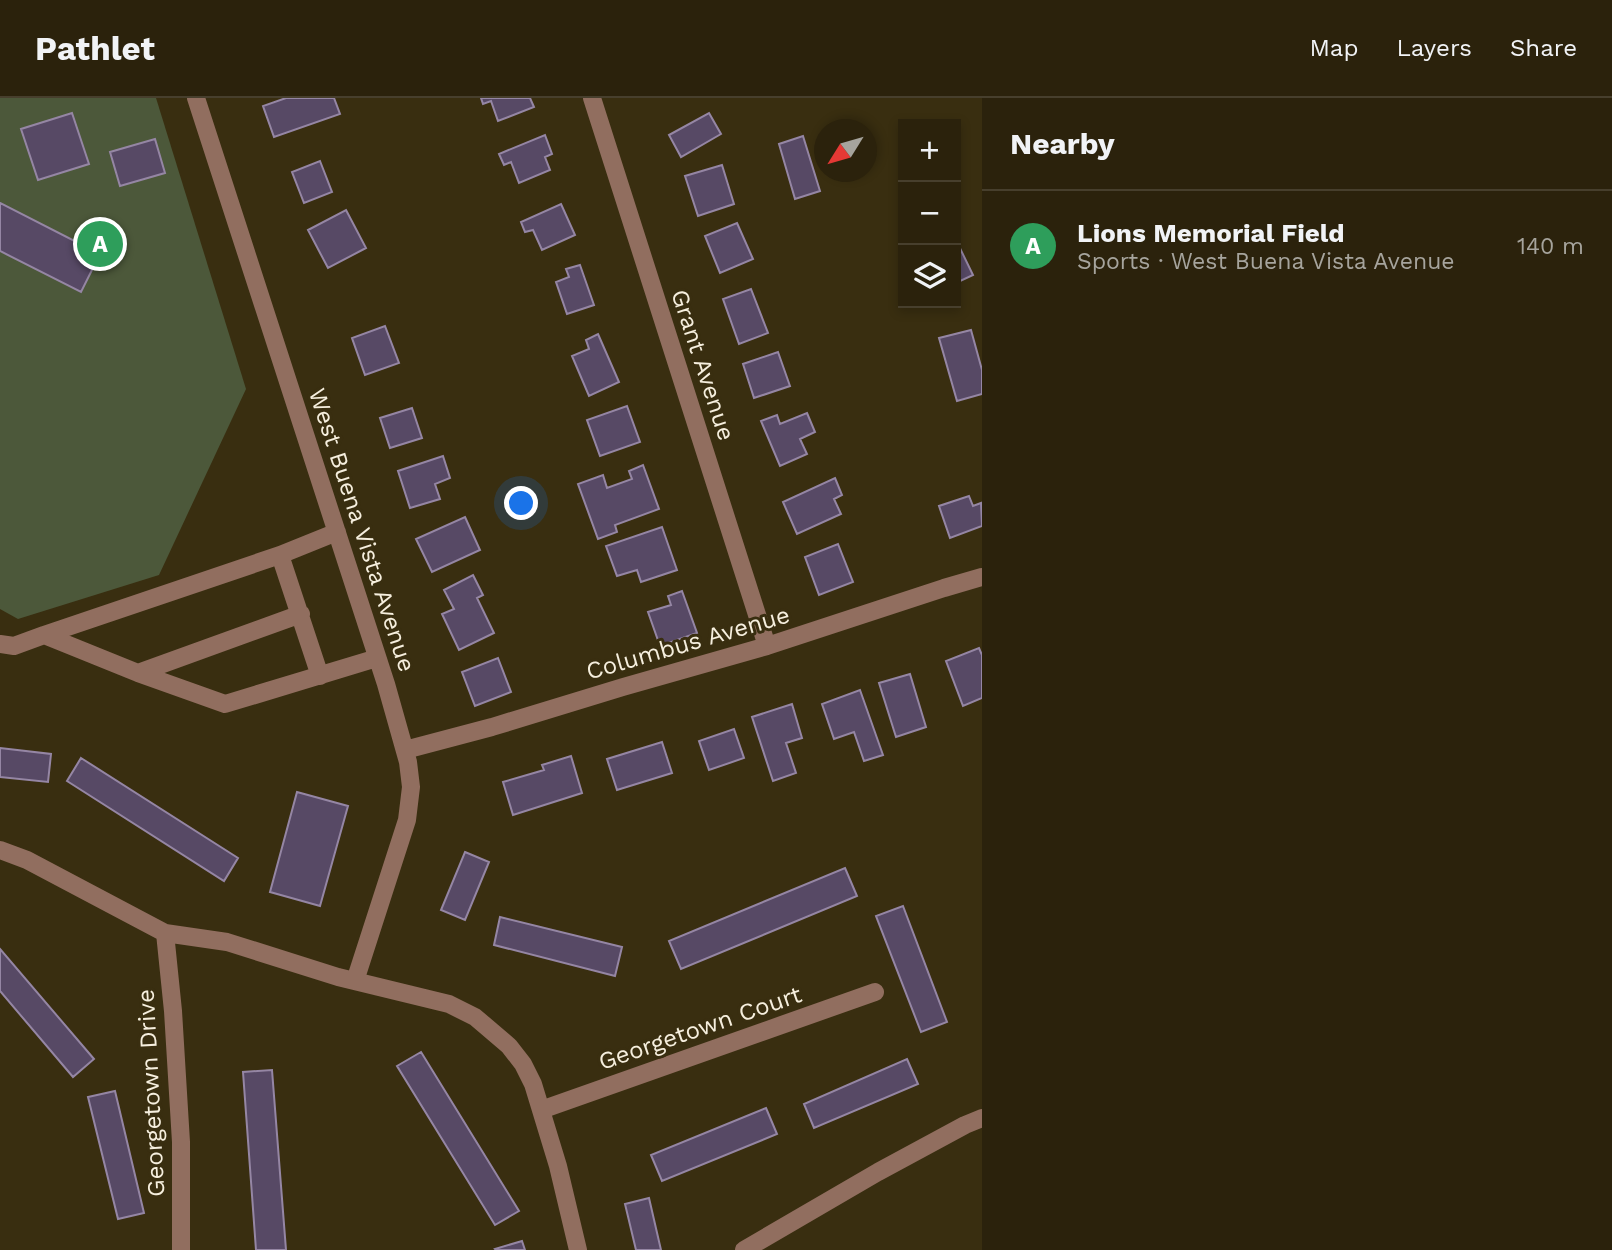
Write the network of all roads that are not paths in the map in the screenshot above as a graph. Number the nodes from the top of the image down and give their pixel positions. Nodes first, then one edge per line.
1 (195, 98) edge
2 (592, 98) edge
3 (337, 532) junction
4 (281, 555) junction
5 (982, 577) edge
6 (301, 614) junction
7 (44, 635) junction
8 (0, 644) edge
9 (767, 646) junction
10 (377, 658) junction
11 (138, 673) junction
12 (320, 676) junction
13 (405, 750) junction
14 (0, 850) edge
15 (165, 933) junction
16 (355, 981) junction
17 (875, 992) dead end
18 (541, 1110) junction
19 (982, 1118) edge
20 (181, 1250) edge
21 (578, 1250) edge
22 (744, 1250) edge

1 - 3 street, West Buena Vista Avenue
2 - 9 street, Grant Avenue
3 - 4 street
3 - 10 street, West Buena Vista Avenue
4 - 6 street
4 - 7 street
5 - 9 street, Columbus Avenue
6 - 11 street
6 - 12 street
7 - 8 street
7 - 11 street
9 - 13 street, Columbus Avenue
10 - 12 street
10 - 13 street, West Buena Vista Avenue
11 - 12 street
13 - 16 street, West Buena Vista Avenue
14 - 15 street
15 - 16 street
15 - 20 street, Georgetown Drive
16 - 18 street
17 - 18 street, Georgetown Court
18 - 21 street
19 - 22 street

